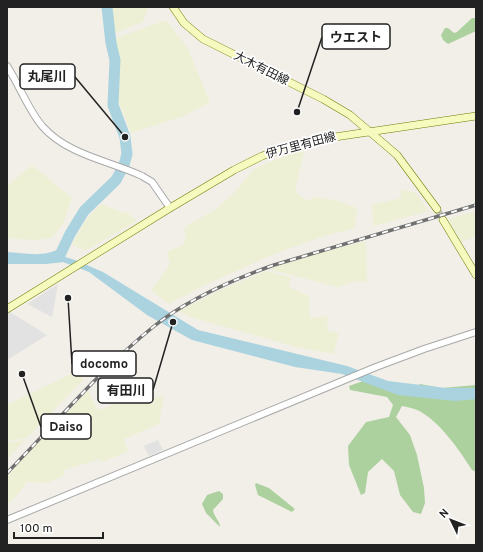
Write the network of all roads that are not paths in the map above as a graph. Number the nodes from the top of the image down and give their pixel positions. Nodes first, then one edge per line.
1 (174, 7) edge
2 (7, 66) edge
3 (476, 116) edge
4 (369, 131) junction
5 (170, 208) junction
6 (437, 209) tunnel mouth
7 (443, 220) tunnel mouth
8 (476, 275) edge
9 (7, 309) edge
10 (476, 332) edge
11 (7, 520) edge

1 - 4 main road, 大木有田線
2 - 5 street
3 - 4 main road, 伊万里有田線
4 - 5 main road, 伊万里有田線
4 - 6 main road, 大木有田線
5 - 9 main road, 伊万里有田線
7 - 8 main road
10 - 11 street

